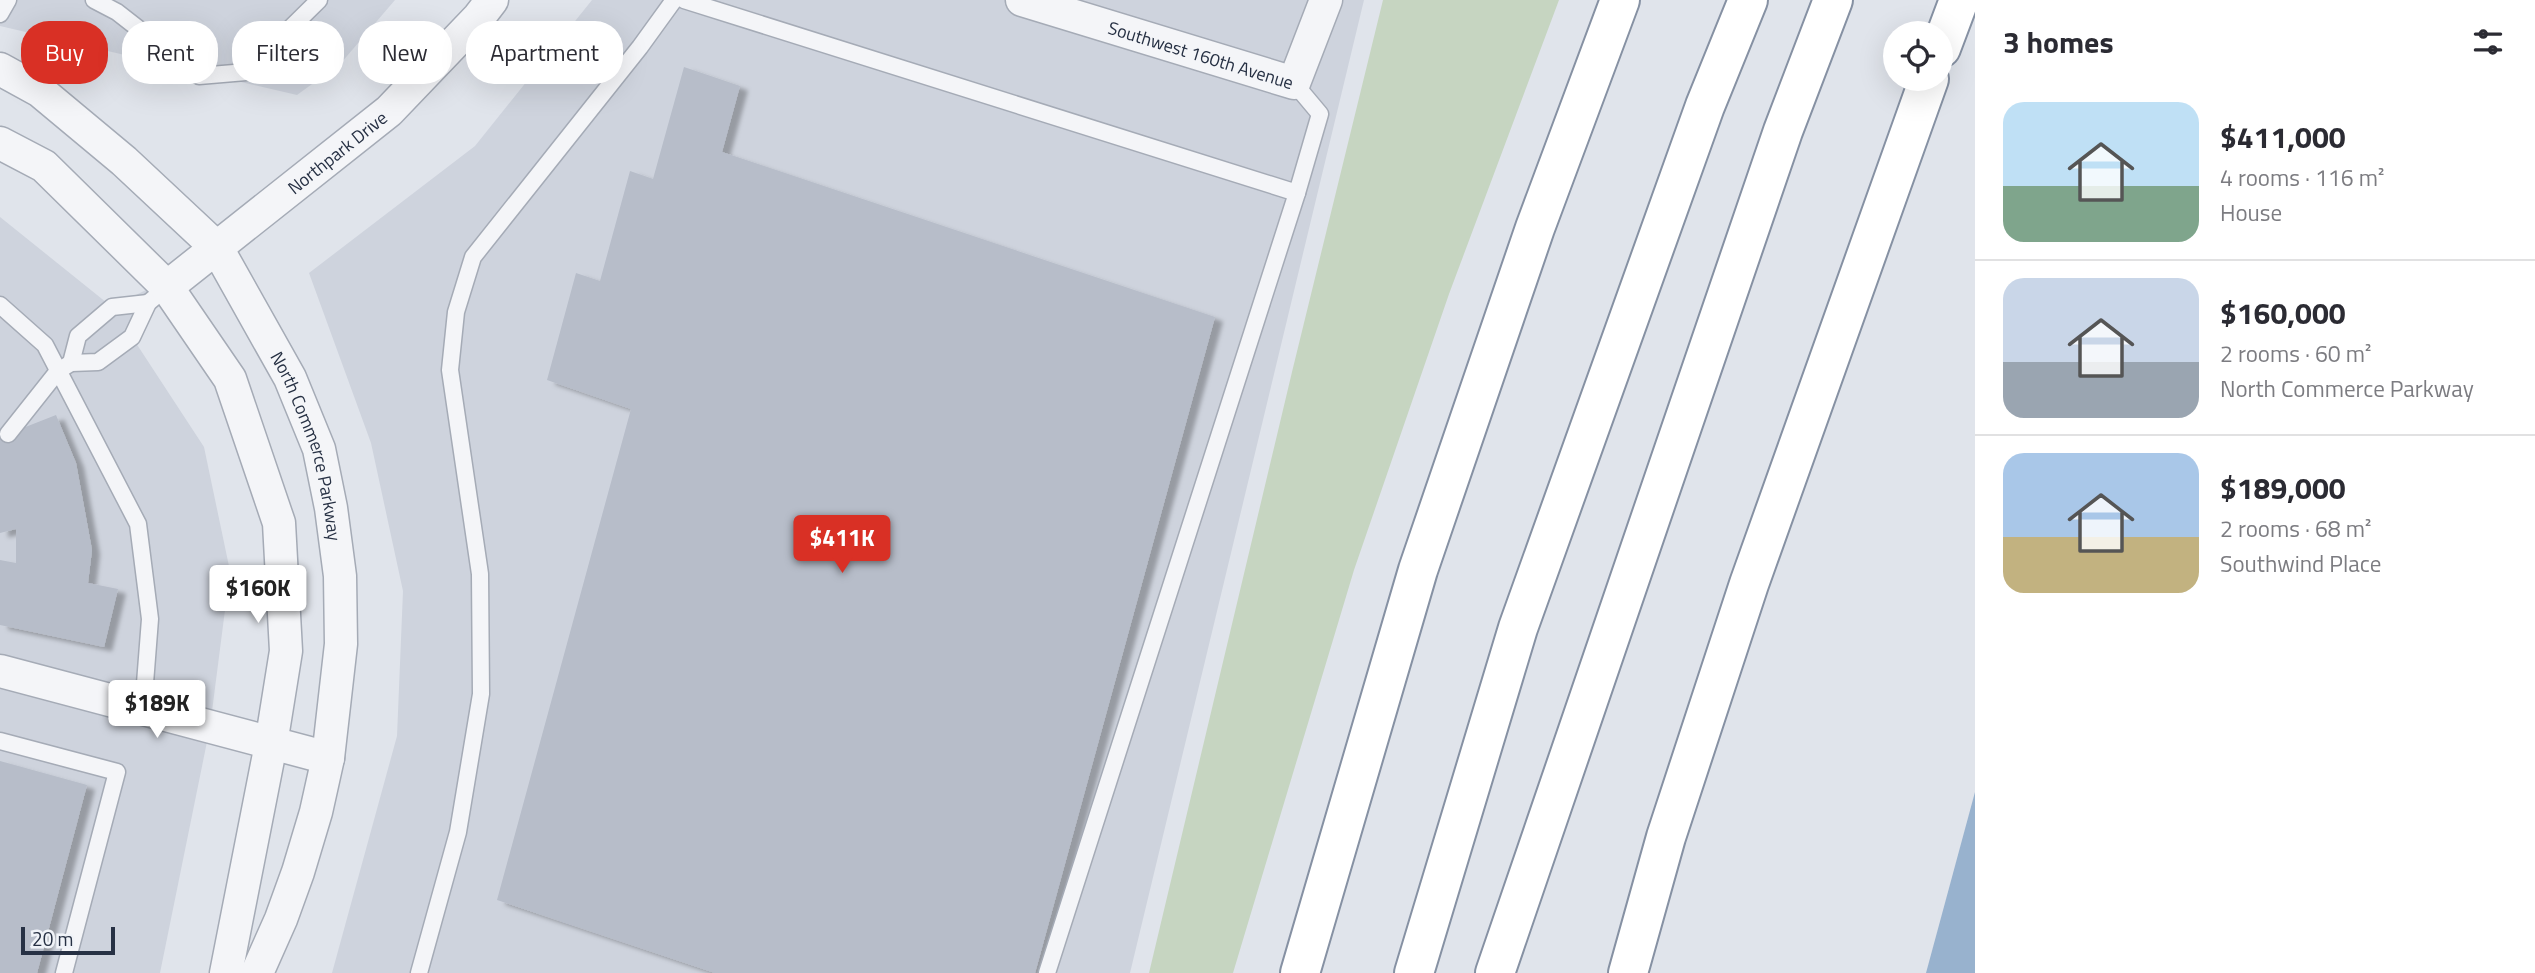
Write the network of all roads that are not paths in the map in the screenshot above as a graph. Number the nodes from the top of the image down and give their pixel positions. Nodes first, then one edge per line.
1 (8, 0) edge
2 (94, 0) edge
3 (319, 0) edge
4 (492, 0) edge
5 (674, 0) edge
6 (684, 0) edge
7 (1022, 0) edge
8 (1326, 0) edge
9 (1620, 0) edge
10 (1748, 0) edge
11 (1833, 0) edge
12 (1959, 0) edge
13 (0, 14) edge
14 (1951, 21) edge
15 (0, 69) edge
16 (1294, 83) junction
17 (1925, 91) edge
18 (0, 143) edge
19 (1297, 193) junction
20 (218, 248) junction
21 (158, 295) junction
22 (0, 305) edge
23 (65, 367) junction
24 (8, 434) dead end
25 (0, 671) edge
26 (143, 709) junction
27 (0, 741) edge
28 (271, 744) junction
29 (328, 758) junction
30 (1666, 837) junction
31 (64, 973) edge
32 (226, 973) edge
33 (257, 973) edge
34 (419, 973) edge
35 (1047, 973) edge
36 (1300, 973) edge
37 (1414, 973) edge
38 (1495, 973) edge
39 (1619, 973) edge
40 (1628, 973) edge

1 - 13 lane
2 - 3 lane
4 - 20 street, Northpark Drive
5 - 34 lane
6 - 19 lane
7 - 16 street, Southwest 160th Avenue
8 - 16 street, Southwest 160th Avenue
9 - 36 highway
10 - 37 highway
11 - 38 highway
12 - 14 highway
15 - 20 street, North Commerce Parkway
16 - 19 lane
17 - 30 highway
18 - 21 street
19 - 35 lane
20 - 21 street, Northpark Drive
20 - 29 street, North Commerce Parkway
21 - 23 lane
21 - 23 lane
21 - 28 street
22 - 23 lane
23 - 24 lane
23 - 26 lane
25 - 26 street
26 - 28 street
27 - 31 lane
28 - 29 street
28 - 32 street
29 - 33 street, North Commerce Parkway
30 - 39 highway
30 - 40 highway

